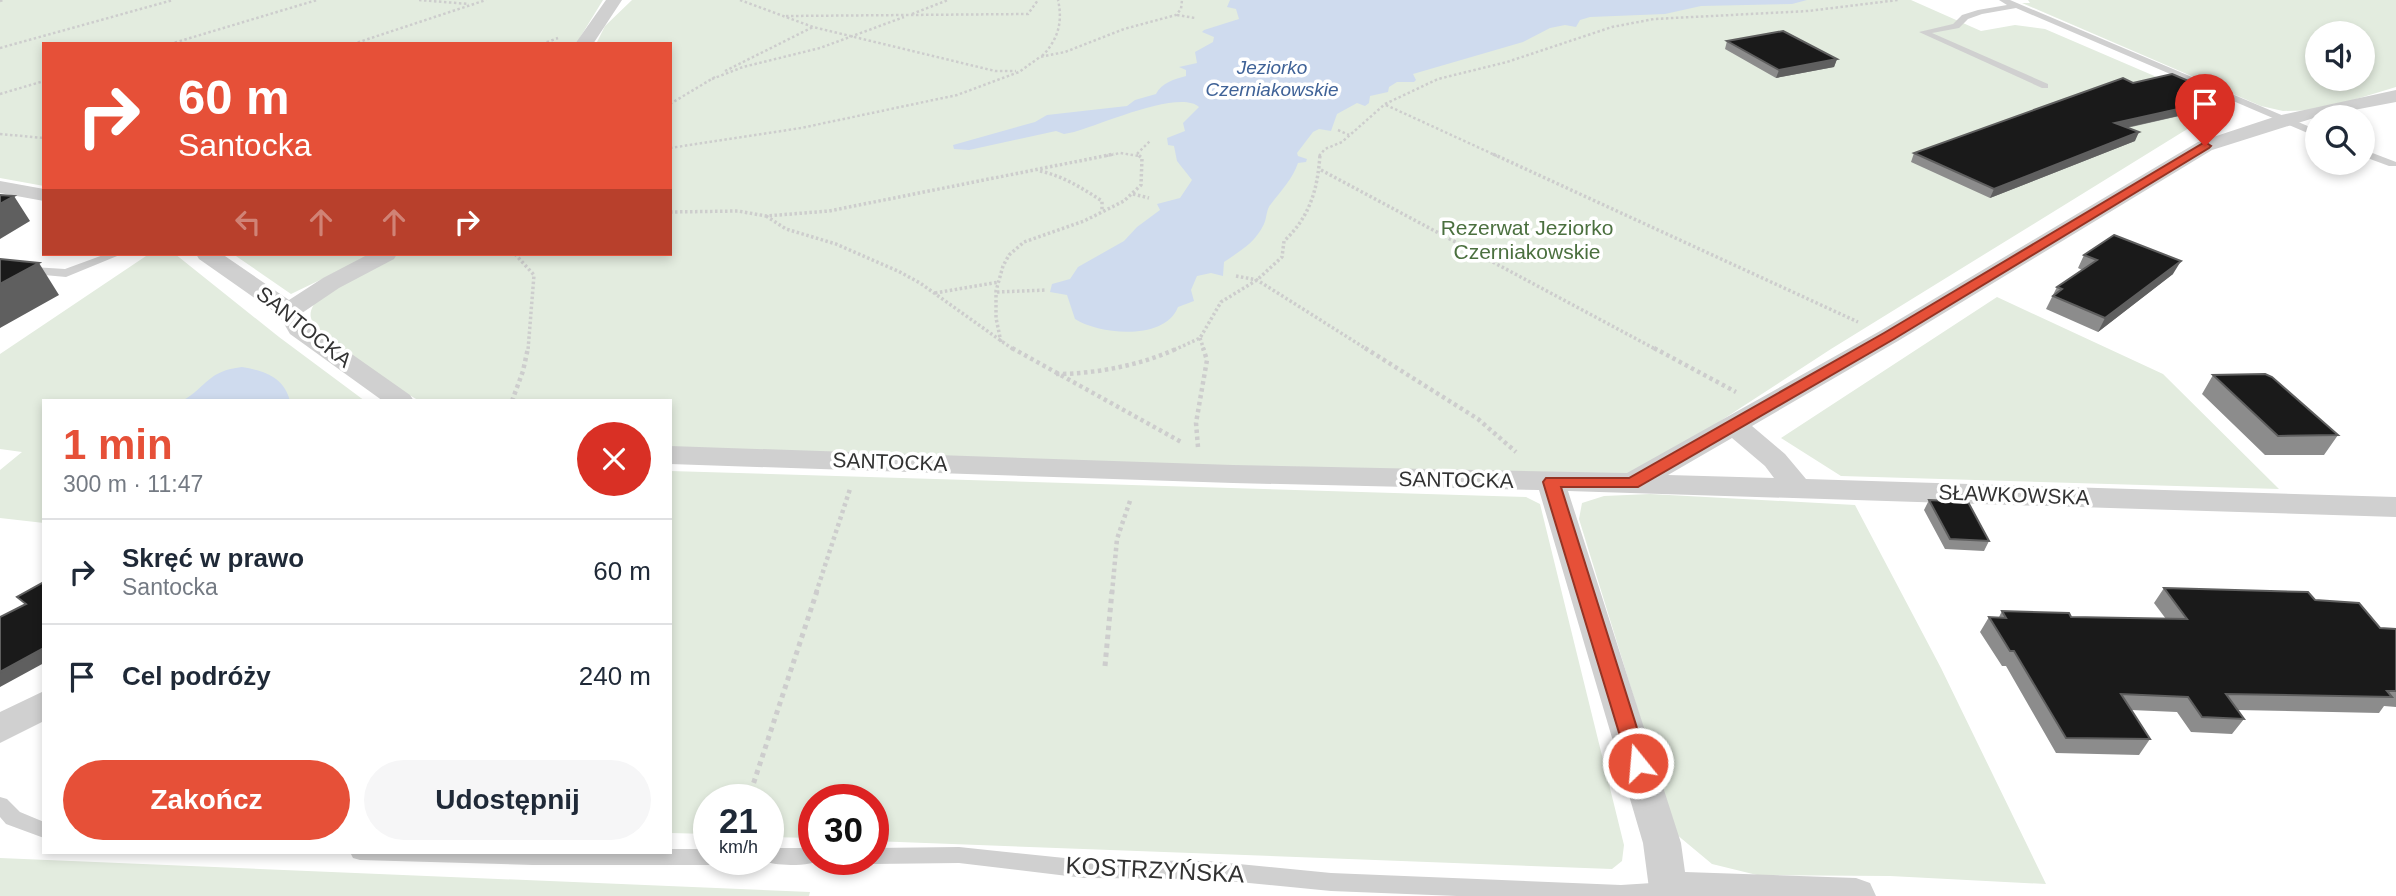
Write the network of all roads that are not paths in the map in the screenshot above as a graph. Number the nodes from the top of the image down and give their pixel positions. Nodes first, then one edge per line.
1 (614, 0) edge
2 (2003, 0) edge
3 (2015, 6) junction
4 (585, 42) edge
5 (2045, 86) dead end
6 (2396, 96) edge
7 (2284, 120) junction
8 (2305, 129) edge
9 (2375, 157) edge
10 (2393, 164) dead end
11 (0, 187) edge
12 (42, 195) edge
13 (111, 256) edge
14 (210, 256) edge
15 (382, 256) edge
16 (0, 268) edge
17 (289, 311) junction
18 (398, 399) edge
19 (1734, 425) junction
20 (672, 455) edge
21 (1551, 482) junction
22 (1632, 483) junction
23 (1798, 489) junction
24 (2396, 508) edge
25 (42, 705) edge
26 (0, 729) edge
27 (0, 805) edge
28 (42, 829) edge
29 (429, 854) edge
30 (889, 856) edge
31 (693, 857) edge
32 (1668, 894) edge
33 (1856, 896) edge

1 - 4 street
2 - 3 lane
3 - 5 lane
3 - 7 lane
6 - 7 street
7 - 8 lane
7 - 19 street
9 - 10 lane
11 - 12 street
13 - 16 lane
14 - 17 street, SANTOCKA
15 - 17 street
17 - 18 street, SANTOCKA
19 - 22 street
19 - 23 street
20 - 21 street, SANTOCKA
21 - 22 street, SANTOCKA
21 - 32 street
22 - 23 street, SŁAWKOWSKA
23 - 24 street, SŁAWKOWSKA
25 - 26 street
27 - 28 lane
29 - 31 lane
30 - 32 lane, KOSTRZYŃSKA
32 - 33 street, KOSTRZYŃSKA

